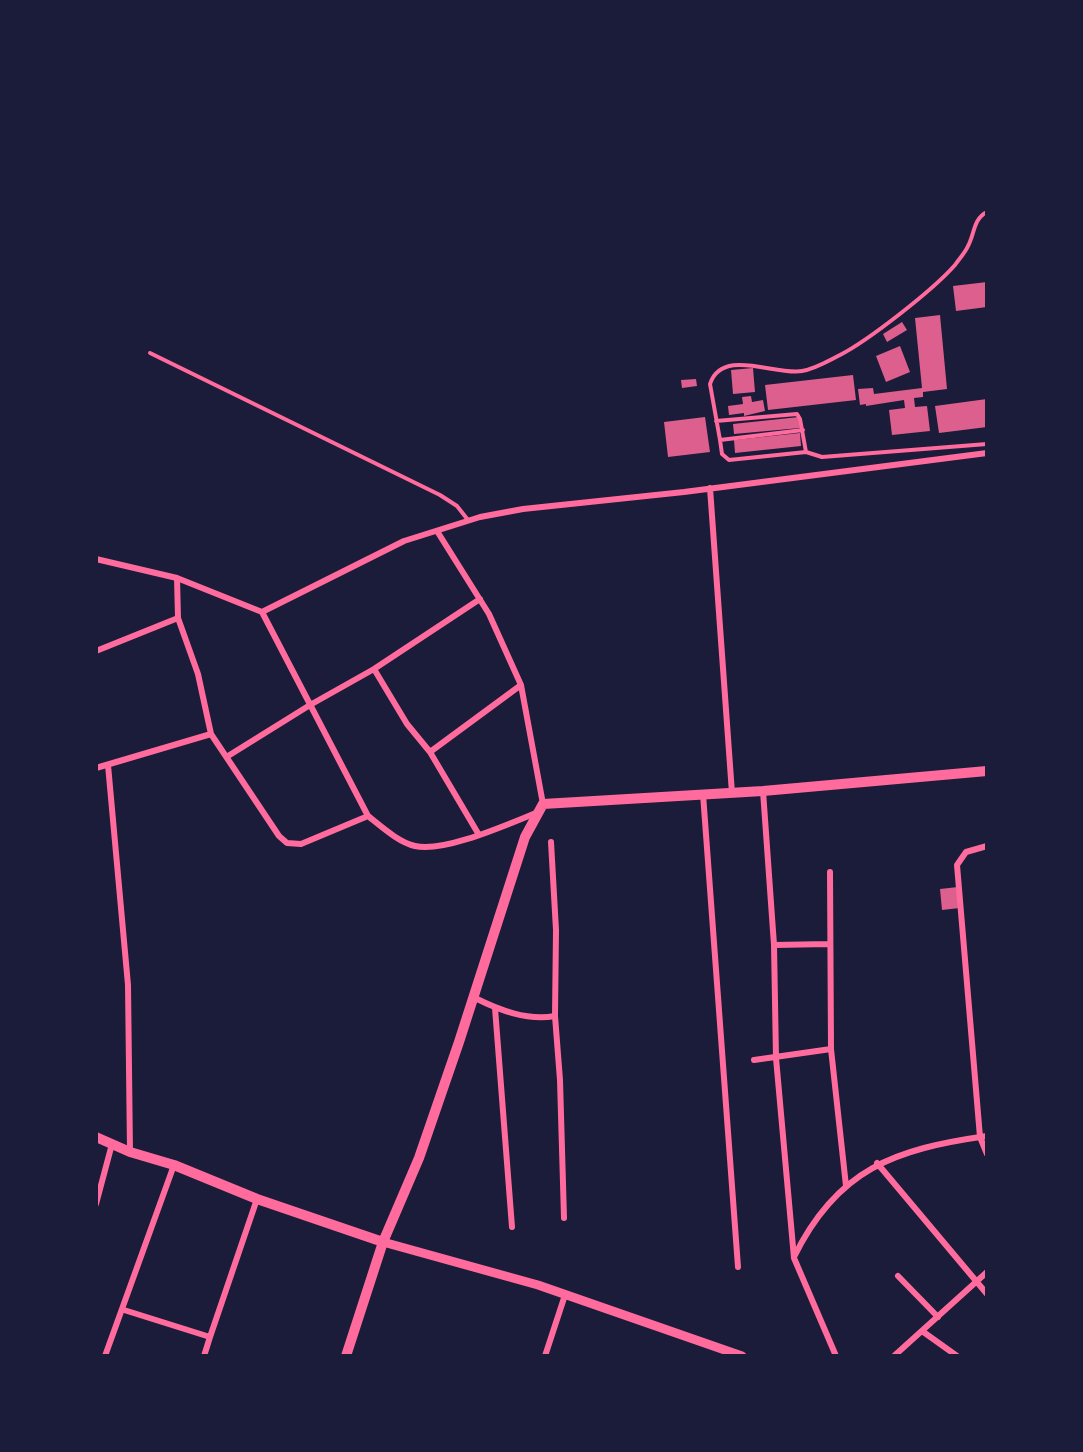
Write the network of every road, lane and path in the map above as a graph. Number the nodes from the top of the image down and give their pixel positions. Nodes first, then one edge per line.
1 (232, 96) edge
2 (258, 96) edge
3 (987, 212) edge
4 (150, 353) dead end
5 (716, 421) junction
6 (803, 430) junction
7 (720, 440) junction
8 (987, 444) edge
9 (806, 452) junction
10 (987, 453) edge
11 (710, 488) junction
12 (468, 520) junction
13 (438, 531) junction
14 (96, 559) edge
15 (177, 578) junction
16 (480, 599) junction
17 (262, 612) junction
18 (178, 618) junction
19 (96, 651) edge
20 (374, 669) junction
21 (521, 685) junction
22 (310, 705) junction
23 (212, 734) junction
24 (430, 752) junction
25 (228, 756) junction
26 (108, 765) junction
27 (96, 768) edge
28 (987, 771) edge
29 (763, 791) junction
30 (732, 793) junction
31 (702, 794) junction
32 (539, 809) junction
33 (368, 816) junction
34 (479, 836) junction
35 (551, 842) dead end
36 (987, 846) edge
37 (830, 872) dead end
38 (829, 944) junction
39 (774, 945) junction
40 (475, 998) junction
41 (495, 1008) junction
42 (555, 1016) junction
43 (831, 1048) junction
44 (776, 1058) junction
45 (754, 1060) dead end
46 (984, 1136) edge
47 (96, 1137) edge
48 (112, 1144) junction
49 (130, 1152) junction
50 (987, 1154) edge
51 (878, 1163) junction
52 (174, 1165) junction
53 (846, 1186) junction
54 (257, 1199) junction
55 (96, 1204) edge
56 (564, 1218) dead end
57 (512, 1227) dead end
58 (383, 1242) junction
59 (794, 1258) junction
60 (738, 1267) dead end
61 (987, 1272) edge
62 (898, 1276) dead end
63 (977, 1282) junction
64 (987, 1293) edge
65 (565, 1295) junction
66 (124, 1310) junction
67 (938, 1317) junction
68 (922, 1331) junction
69 (210, 1337) junction
70 (105, 1356) edge
71 (204, 1356) edge
72 (346, 1356) edge
73 (545, 1356) edge
74 (742, 1356) edge
75 (836, 1356) edge
76 (894, 1356) edge
77 (957, 1356) edge

1 - 2 path
3 - 5 lane
4 - 12 lane
5 - 6 lane
5 - 7 lane
6 - 7 lane
6 - 9 lane
7 - 9 lane
8 - 9 lane
10 - 11 street
11 - 12 street
11 - 30 street
12 - 13 street
13 - 16 street
13 - 17 street
14 - 15 street
15 - 17 street
15 - 18 street
16 - 20 street
16 - 21 street
17 - 22 street
18 - 19 street
18 - 23 street
20 - 22 street
20 - 24 street
21 - 24 street
21 - 32 street
22 - 25 street
22 - 33 street
23 - 25 street
23 - 26 street
24 - 34 street
25 - 33 street
26 - 27 street
26 - 49 street
28 - 29 main road
29 - 30 main road
29 - 39 street
30 - 31 main road
31 - 32 main road
31 - 60 street
32 - 34 street
32 - 40 main road
33 - 34 street
35 - 42 street
36 - 46 street
37 - 38 street
38 - 39 street
38 - 43 street
39 - 44 street
40 - 41 street
40 - 58 main road
41 - 42 street
41 - 57 street
42 - 56 street
43 - 44 street
43 - 53 street
44 - 45 street
44 - 59 street
46 - 50 street
46 - 51 street
47 - 48 main road
48 - 49 main road
48 - 55 street
49 - 52 main road
51 - 53 street
51 - 63 street
52 - 54 main road
52 - 66 street
53 - 59 street
54 - 58 main road
54 - 69 street
58 - 65 street
58 - 72 main road
59 - 75 street
61 - 63 street
62 - 67 street
63 - 64 street
63 - 67 street
65 - 73 street
65 - 74 street
66 - 69 street
66 - 70 street
67 - 68 street
68 - 76 street
68 - 77 street
69 - 71 street

